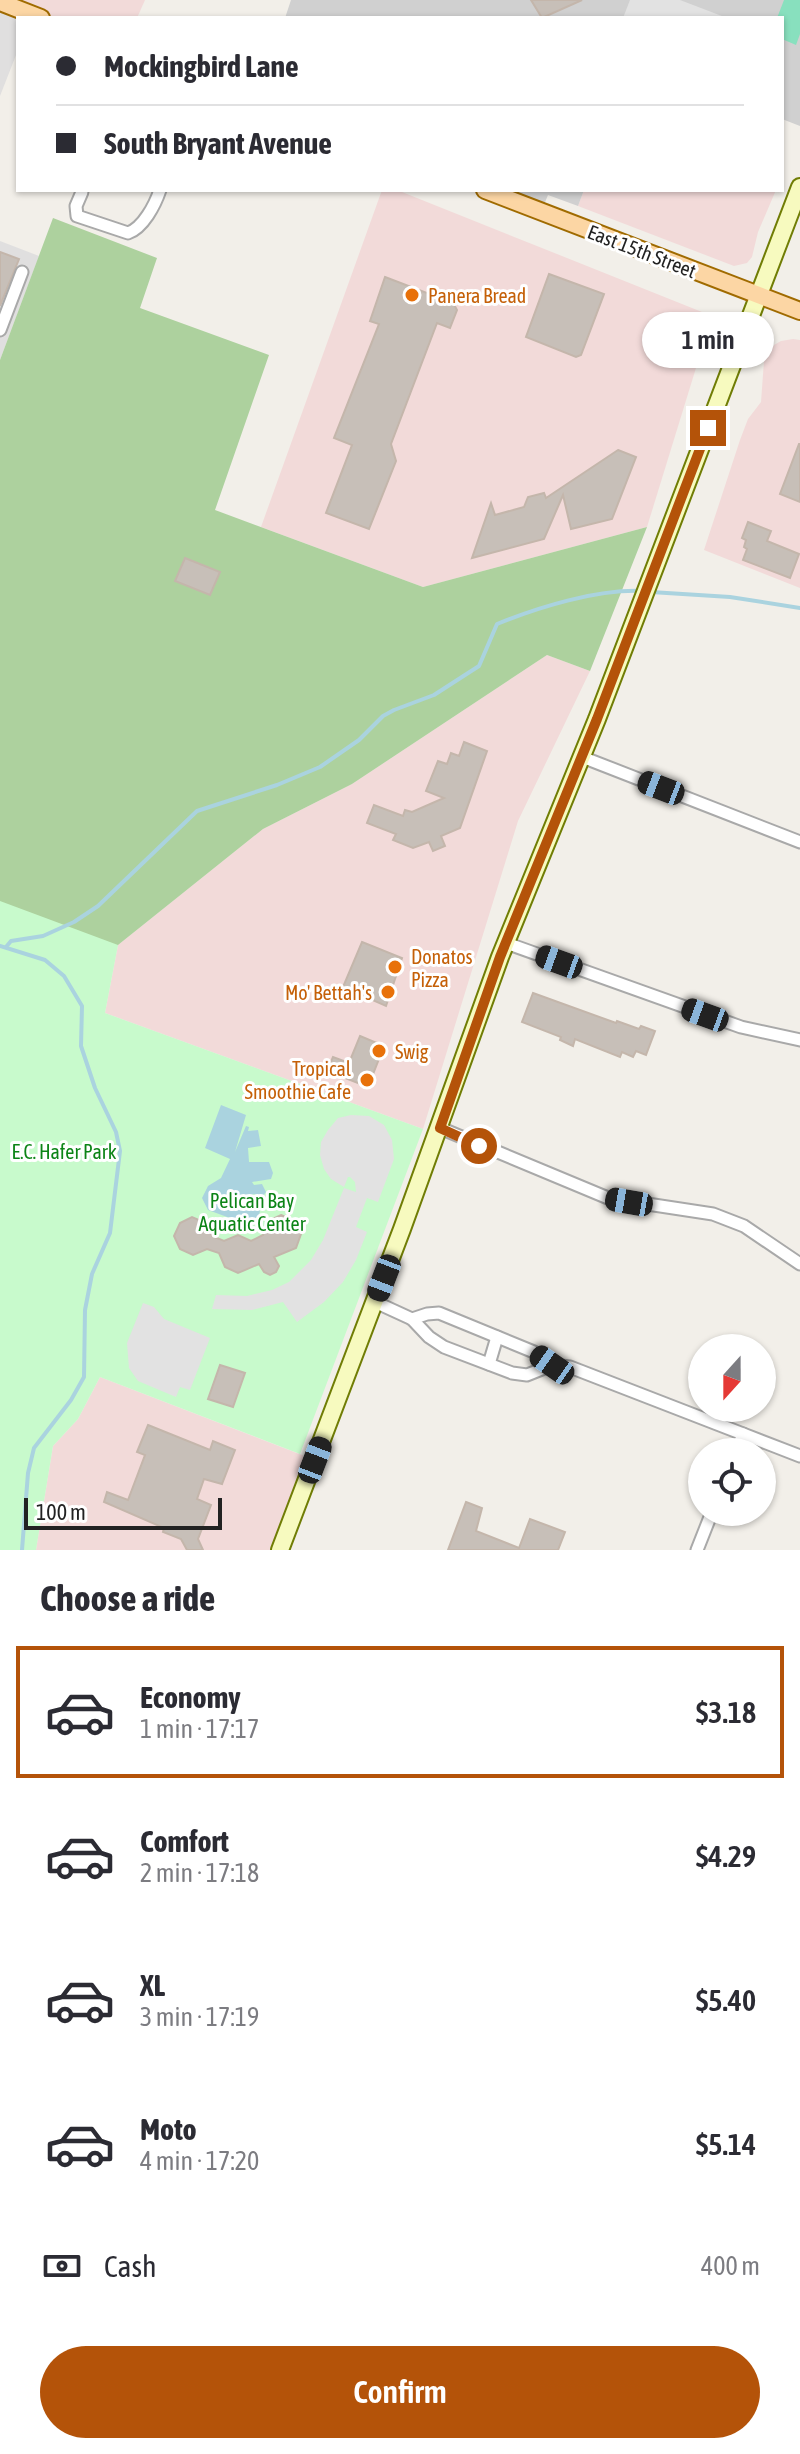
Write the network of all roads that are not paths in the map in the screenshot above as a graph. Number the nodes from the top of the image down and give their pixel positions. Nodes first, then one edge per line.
1 (0, 2) edge
2 (36, 16) edge
3 (800, 187) edge
4 (82, 192) dead end
5 (159, 192) edge
6 (490, 192) edge
7 (22, 272) dead end
8 (760, 296) junction
9 (800, 311) edge
10 (0, 330) edge
11 (582, 757) junction
12 (800, 842) edge
13 (506, 943) junction
14 (800, 1040) edge
15 (440, 1128) junction
16 (800, 1264) edge
17 (375, 1302) junction
18 (412, 1319) junction
19 (497, 1337) junction
20 (489, 1364) junction
21 (552, 1365) junction
22 (743, 1434) junction
23 (741, 1438) edge
24 (800, 1456) edge
25 (706, 1526) edge
26 (280, 1550) edge
27 (697, 1550) edge

1 - 2 main road
3 - 8 main road
4 - 5 street
6 - 8 main road, East 15th Street
7 - 10 street
8 - 9 main road, East 15th Street
8 - 11 main road
11 - 12 street
11 - 13 main road
13 - 14 street
13 - 15 main road
15 - 16 street
15 - 17 main road
17 - 18 street
17 - 26 main road
18 - 19 street
18 - 20 street
19 - 20 street
19 - 21 street
20 - 21 street
21 - 22 street
22 - 23 street
22 - 24 street
25 - 27 street

